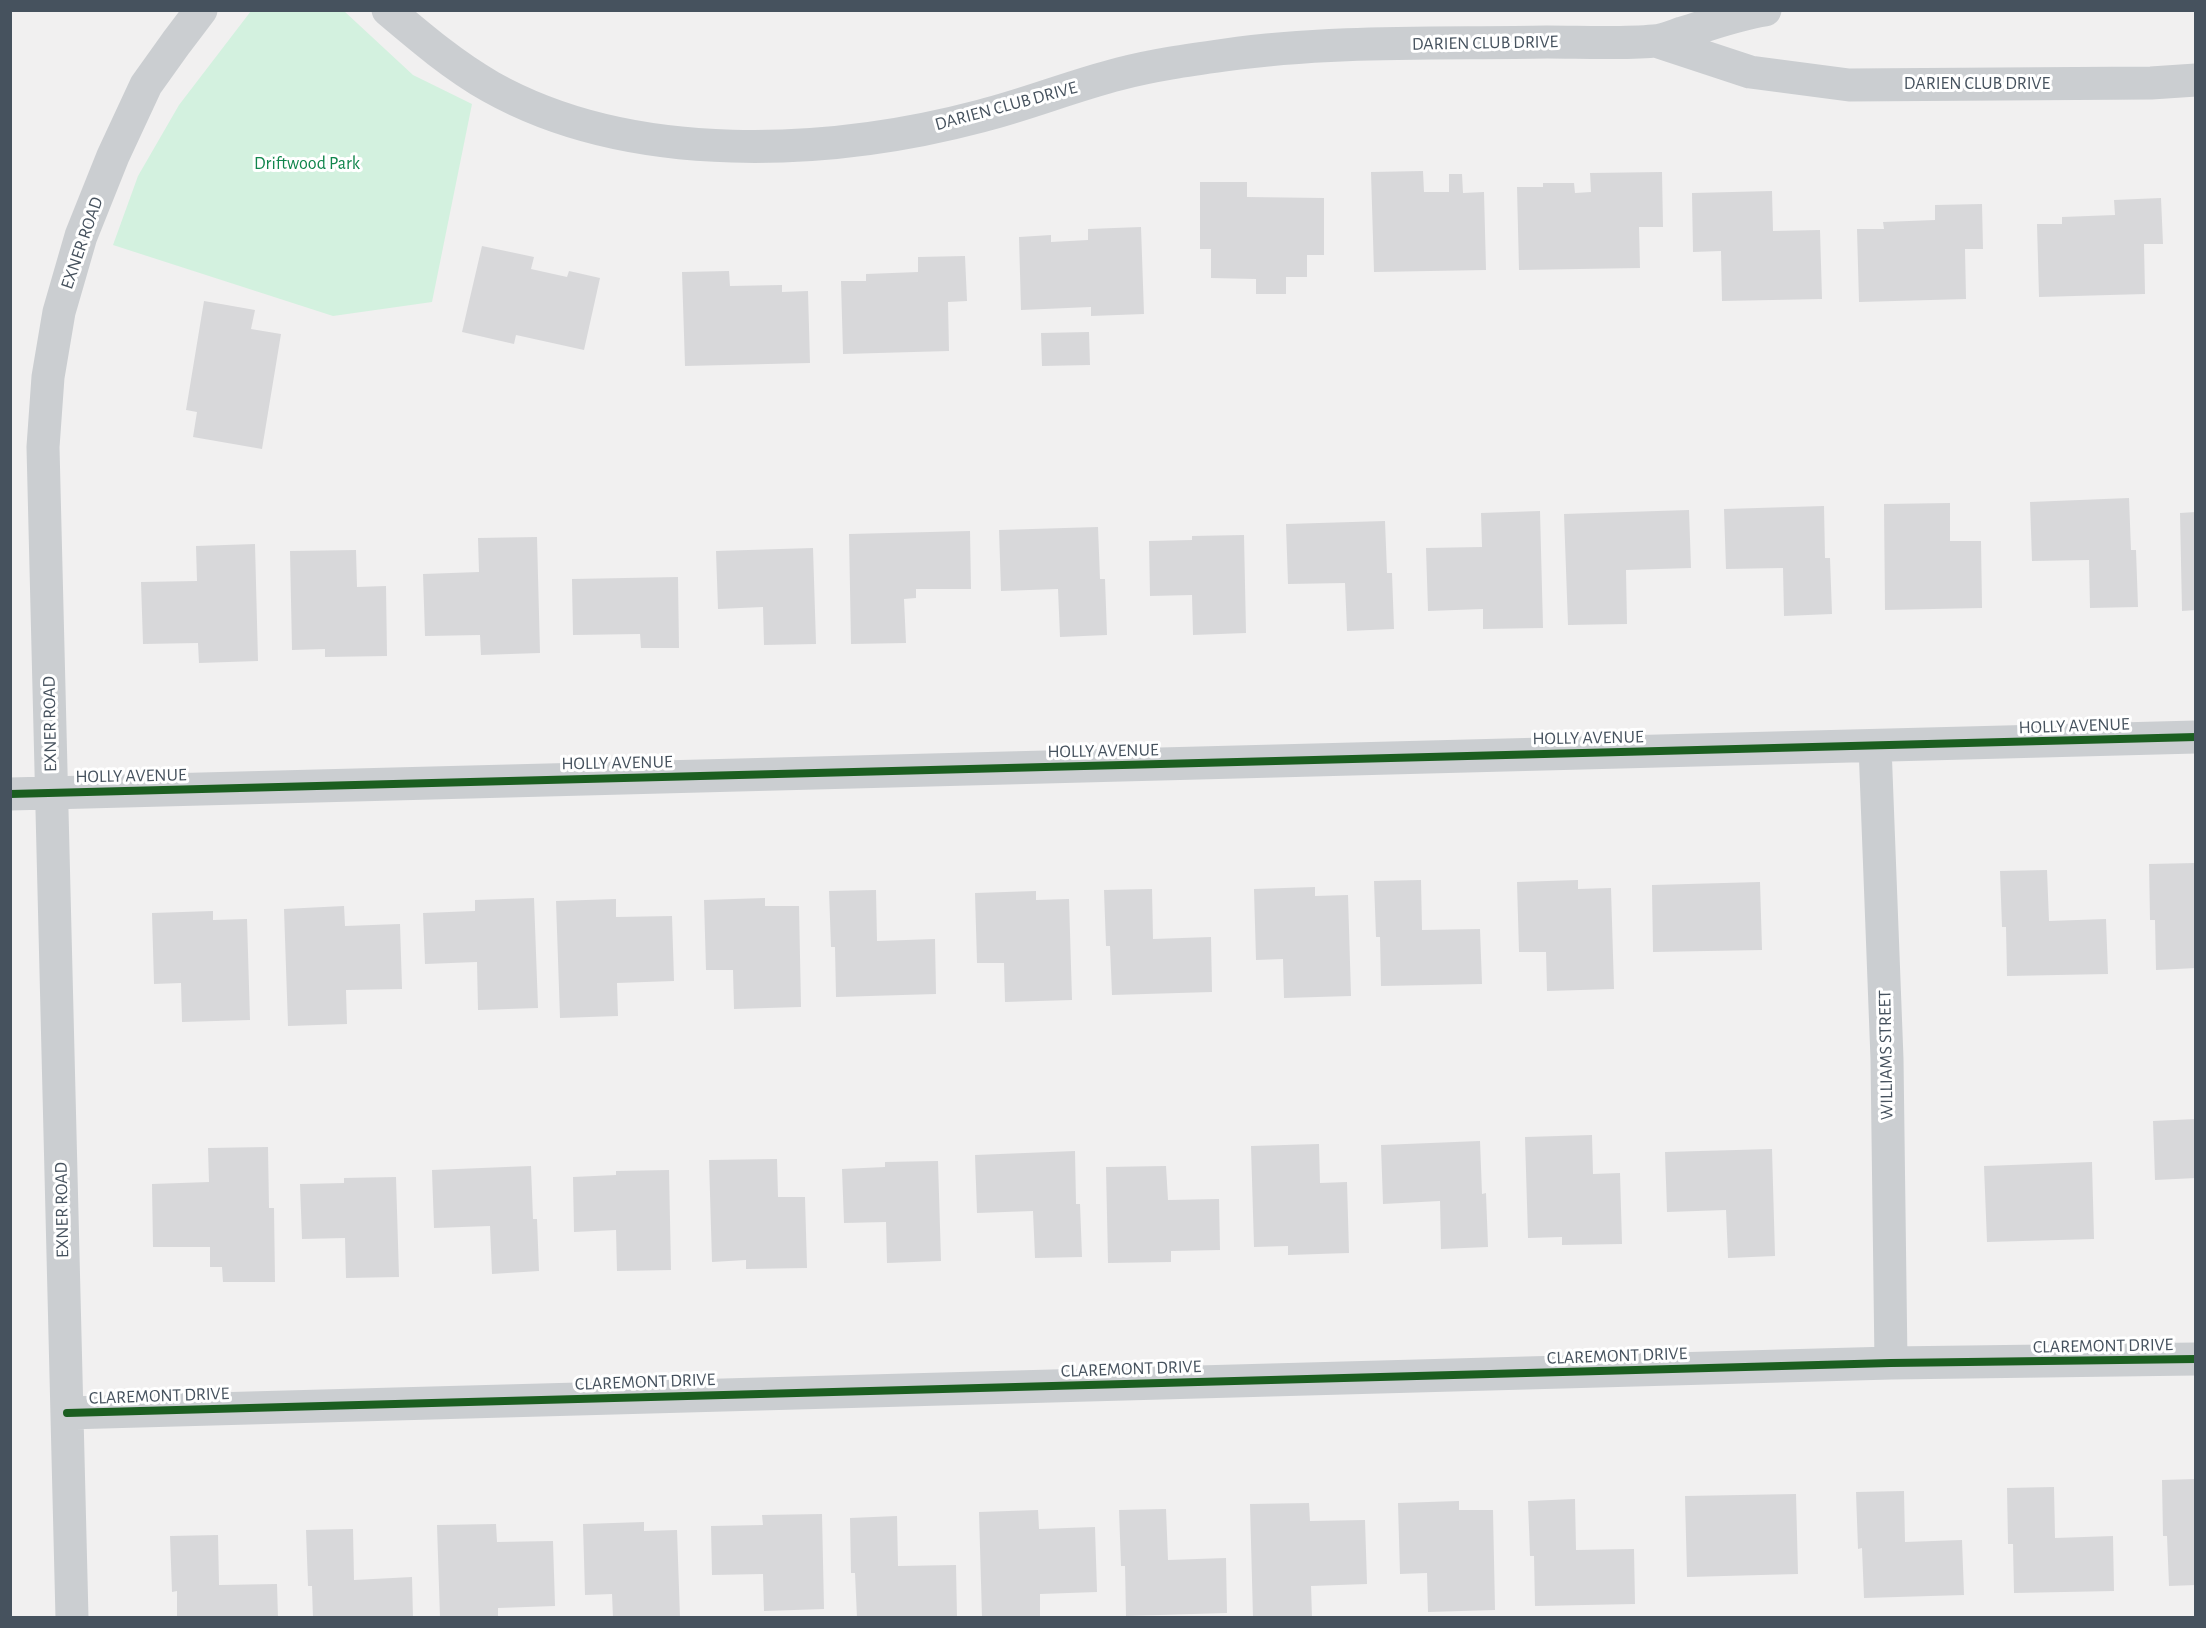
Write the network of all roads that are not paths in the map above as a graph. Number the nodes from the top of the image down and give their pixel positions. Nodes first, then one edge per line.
1 (201, 10) edge
2 (388, 10) edge
3 (1765, 10) edge
4 (1656, 41) junction
5 (2196, 80) edge
6 (2196, 737) edge
7 (1875, 746) junction
8 (51, 793) junction
9 (10, 794) edge
10 (2196, 1359) edge
11 (1891, 1363) junction
12 (67, 1413) junction
13 (72, 1617) edge

1 - 8 street, EXNER ROAD
2 - 4 street, DARIEN CLUB DRIVE
3 - 4 street, DARIEN CLUB DRIVE
4 - 5 street, DARIEN CLUB DRIVE
6 - 7 street, HOLLY AVENUE
7 - 8 street, HOLLY AVENUE
7 - 11 street, WILLIAMS STREET
8 - 9 street, HOLLY AVENUE
8 - 12 street, EXNER ROAD
10 - 11 street, CLAREMONT DRIVE
11 - 12 street, CLAREMONT DRIVE
12 - 13 street, EXNER ROAD

